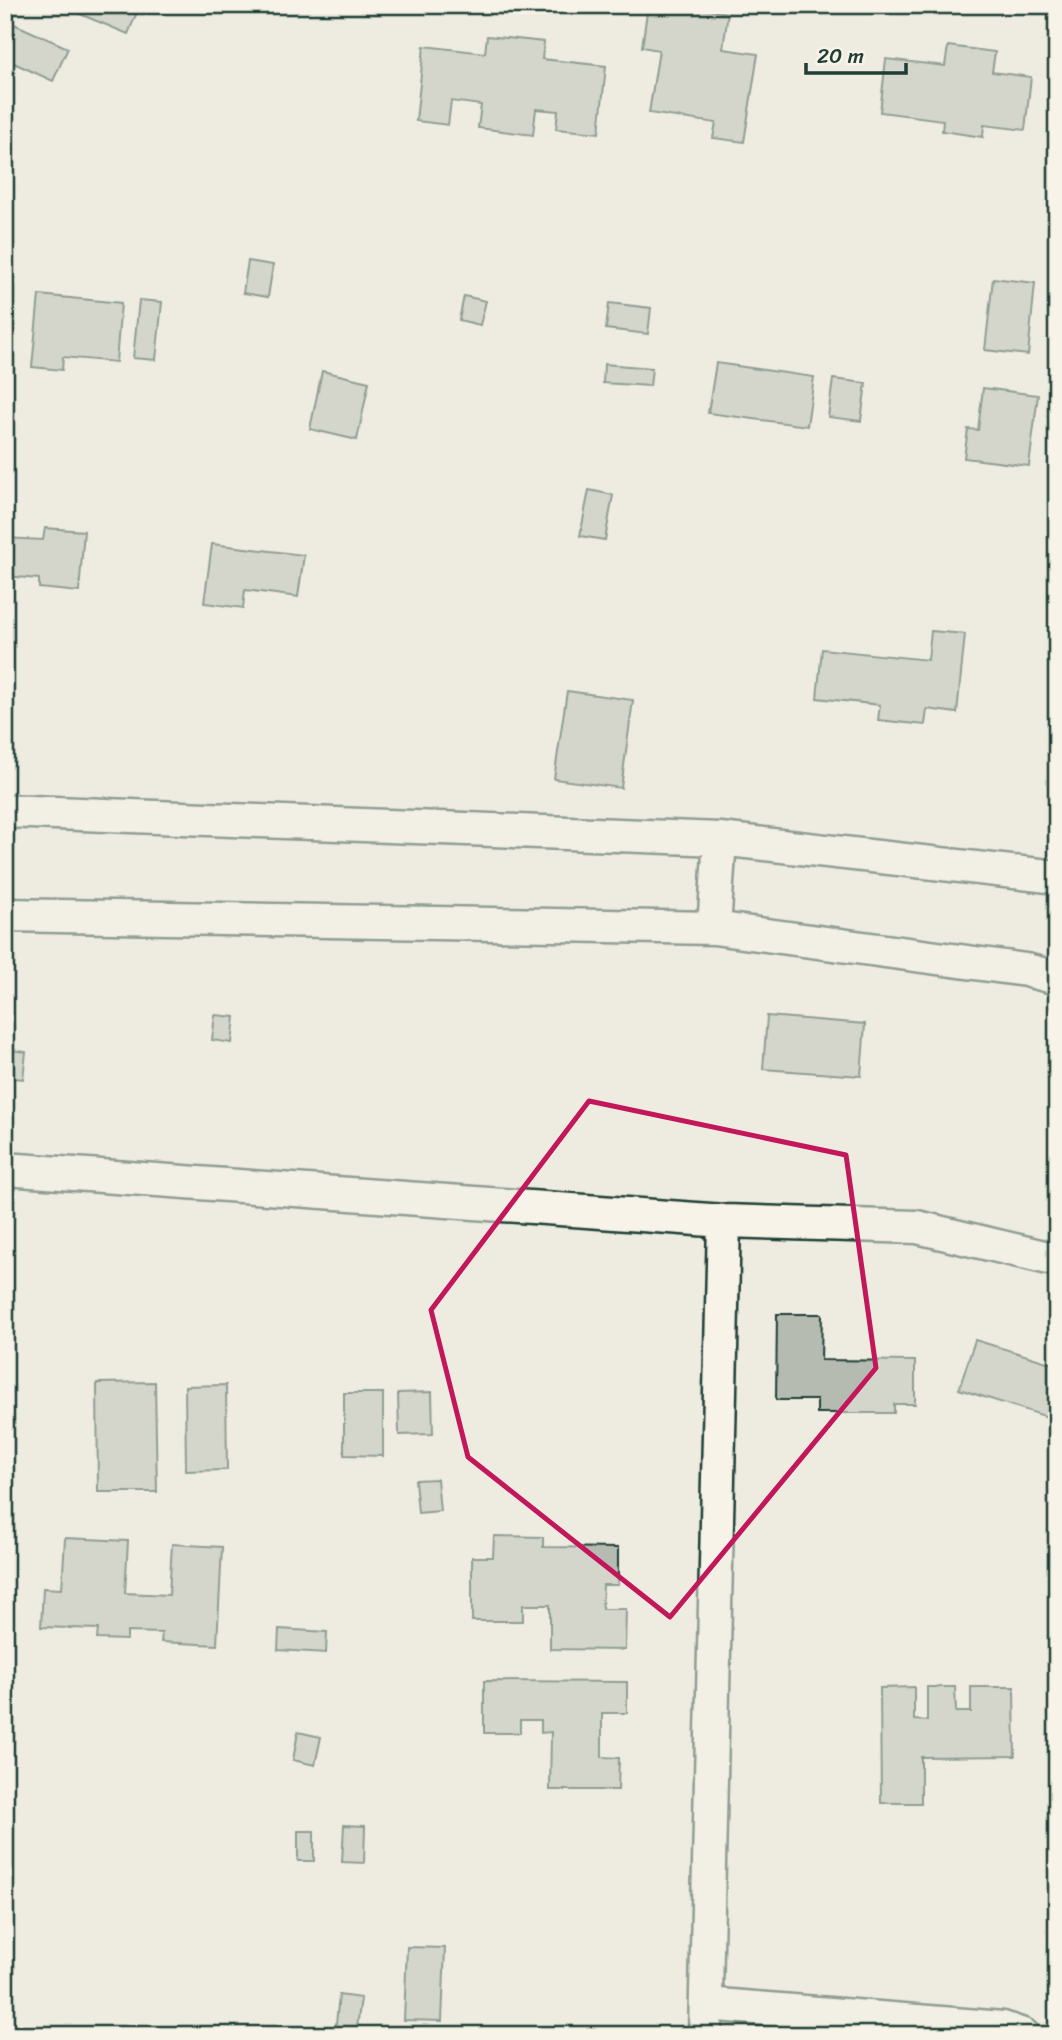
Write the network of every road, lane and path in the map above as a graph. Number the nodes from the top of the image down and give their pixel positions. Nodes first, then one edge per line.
1 (5, 811) edge
2 (720, 839) junction
3 (1057, 877) edge
4 (5, 915) edge
5 (713, 928) junction
6 (1057, 978) edge
7 (5, 1169) edge
8 (723, 1222) junction
9 (1057, 1260) edge
10 (706, 2019) edge
11 (1023, 2035) edge

1 - 2 street
2 - 3 street
2 - 5 street
4 - 5 street
5 - 6 street
7 - 8 street
8 - 9 street
8 - 10 street
10 - 11 street

